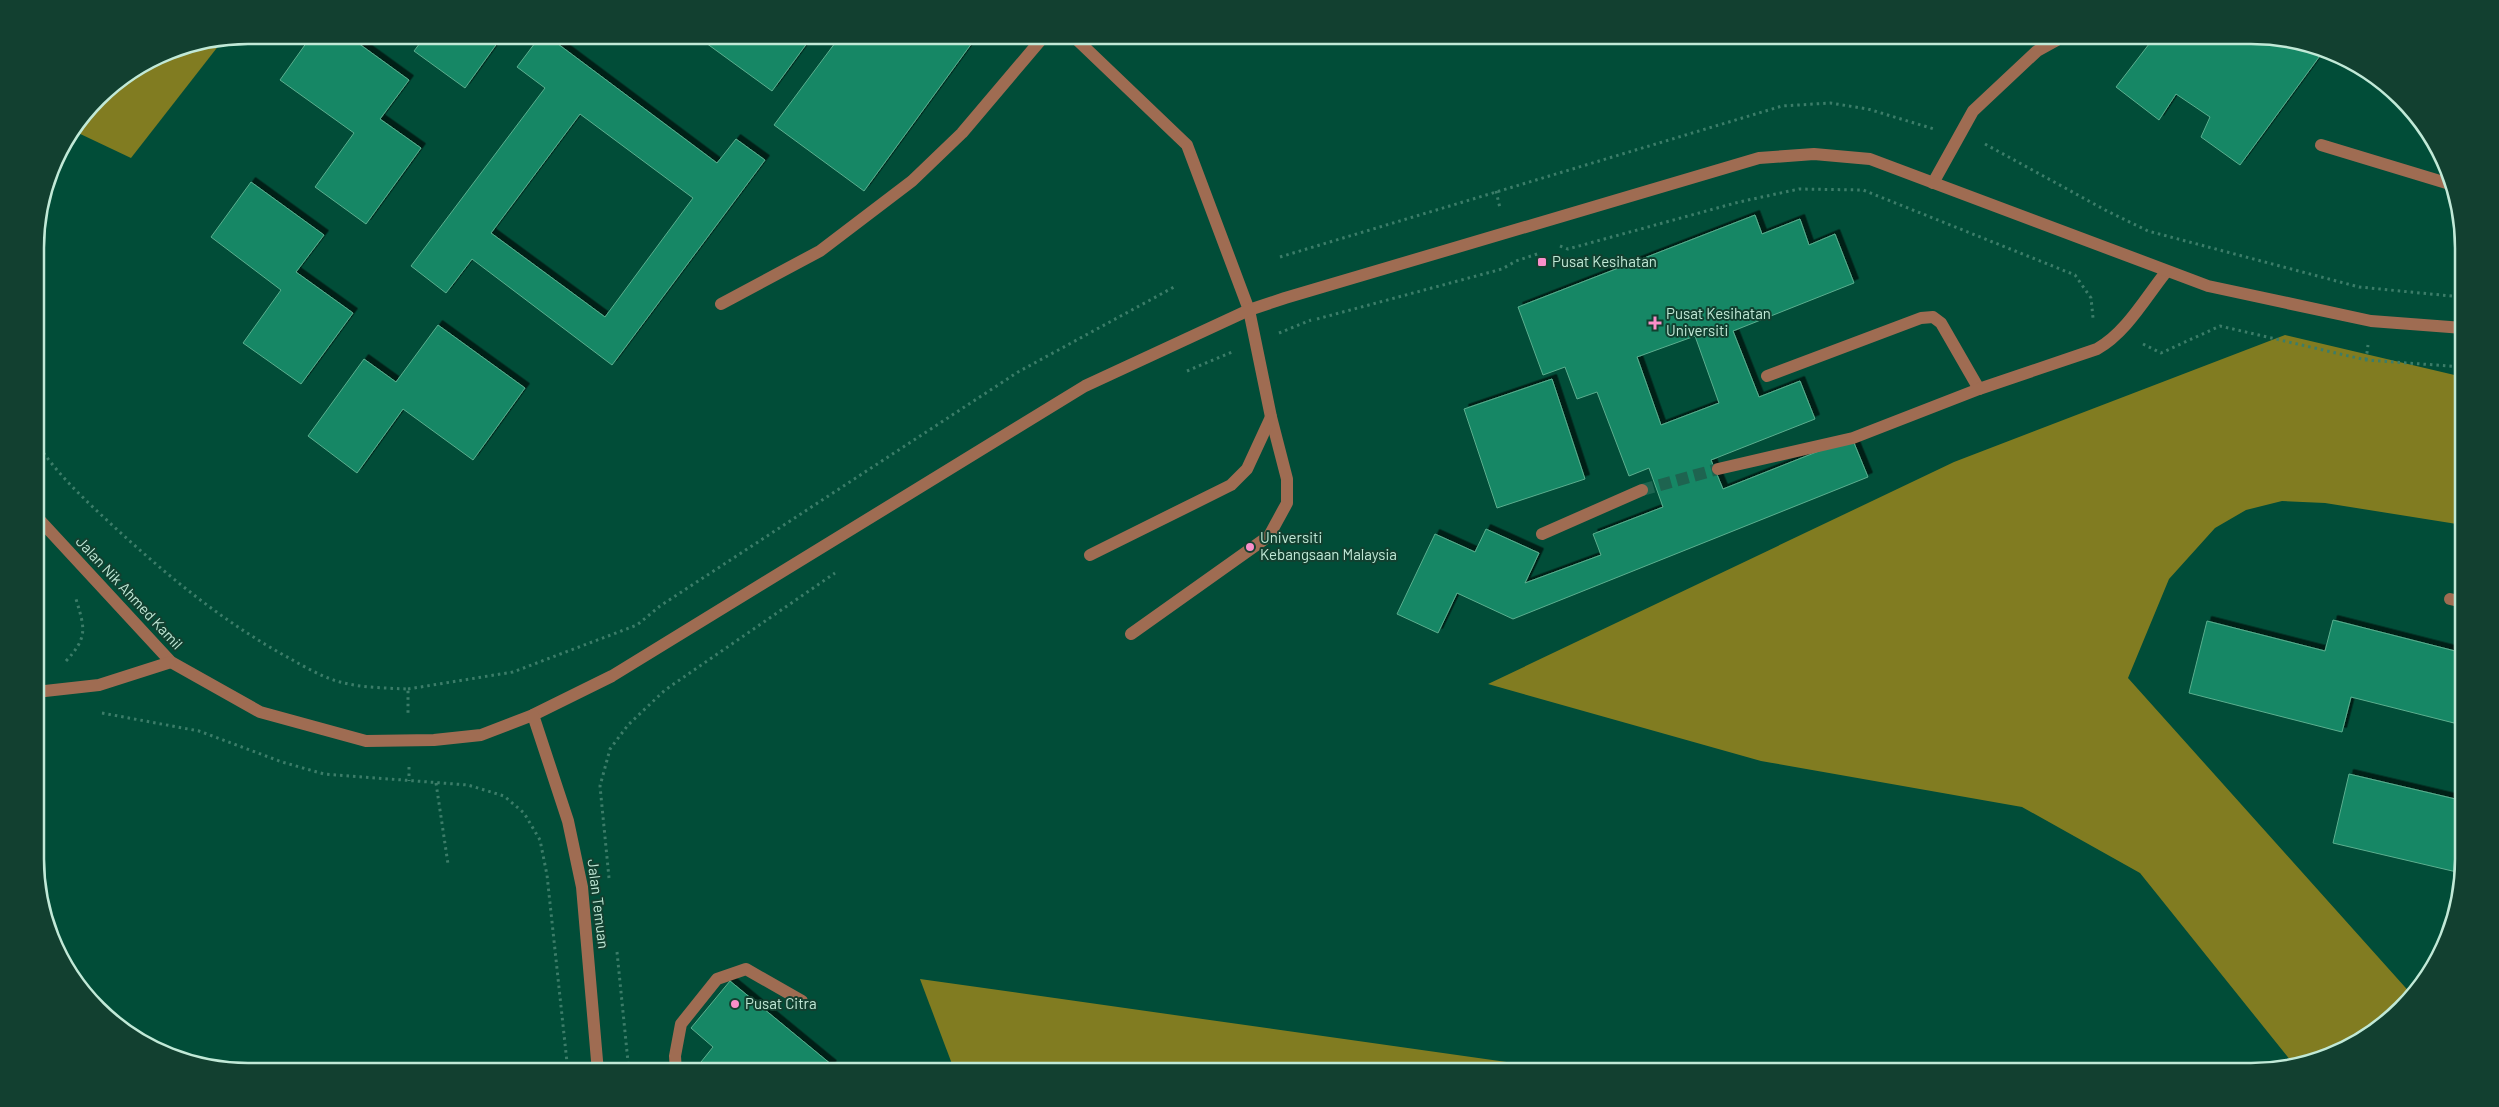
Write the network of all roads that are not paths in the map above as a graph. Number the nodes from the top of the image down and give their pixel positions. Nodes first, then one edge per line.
1 (1037, 44) edge
2 (1081, 44) edge
3 (2049, 44) edge
4 (2321, 145) dead end
5 (2444, 181) edge
6 (1933, 183) junction
7 (2166, 272) junction
8 (721, 304) dead end
9 (1249, 310) junction
10 (2455, 327) edge
11 (1767, 376) dead end
12 (1979, 389) junction
13 (1271, 417) junction
14 (1718, 469) tunnel mouth
15 (1642, 490) tunnel mouth
16 (44, 525) edge
17 (1542, 534) dead end
18 (1090, 555) dead end
19 (2450, 599) dead end
20 (2455, 600) edge
21 (1131, 634) dead end
22 (171, 662) junction
23 (44, 691) edge
24 (533, 715) junction
25 (802, 1001) dead end
26 (597, 1063) edge
27 (676, 1063) edge

1 - 8 street
2 - 9 street
3 - 6 street
4 - 5 street
6 - 7 street, Jalan Nik Ahmed Kamil
6 - 9 street, Jalan Nik Ahmed Kamil
7 - 10 street, Jalan Nik Ahmed Kamil
7 - 12 street
9 - 13 street
9 - 24 street, Jalan Nik Ahmed Kamil
11 - 12 street
12 - 14 street
13 - 18 street
13 - 21 street
15 - 17 street
16 - 22 street, Jalan Nik Ahmed Kamil
19 - 20 street
22 - 23 street
22 - 24 street, Jalan Nik Ahmed Kamil
24 - 26 street, Jalan Temuan
25 - 27 street

